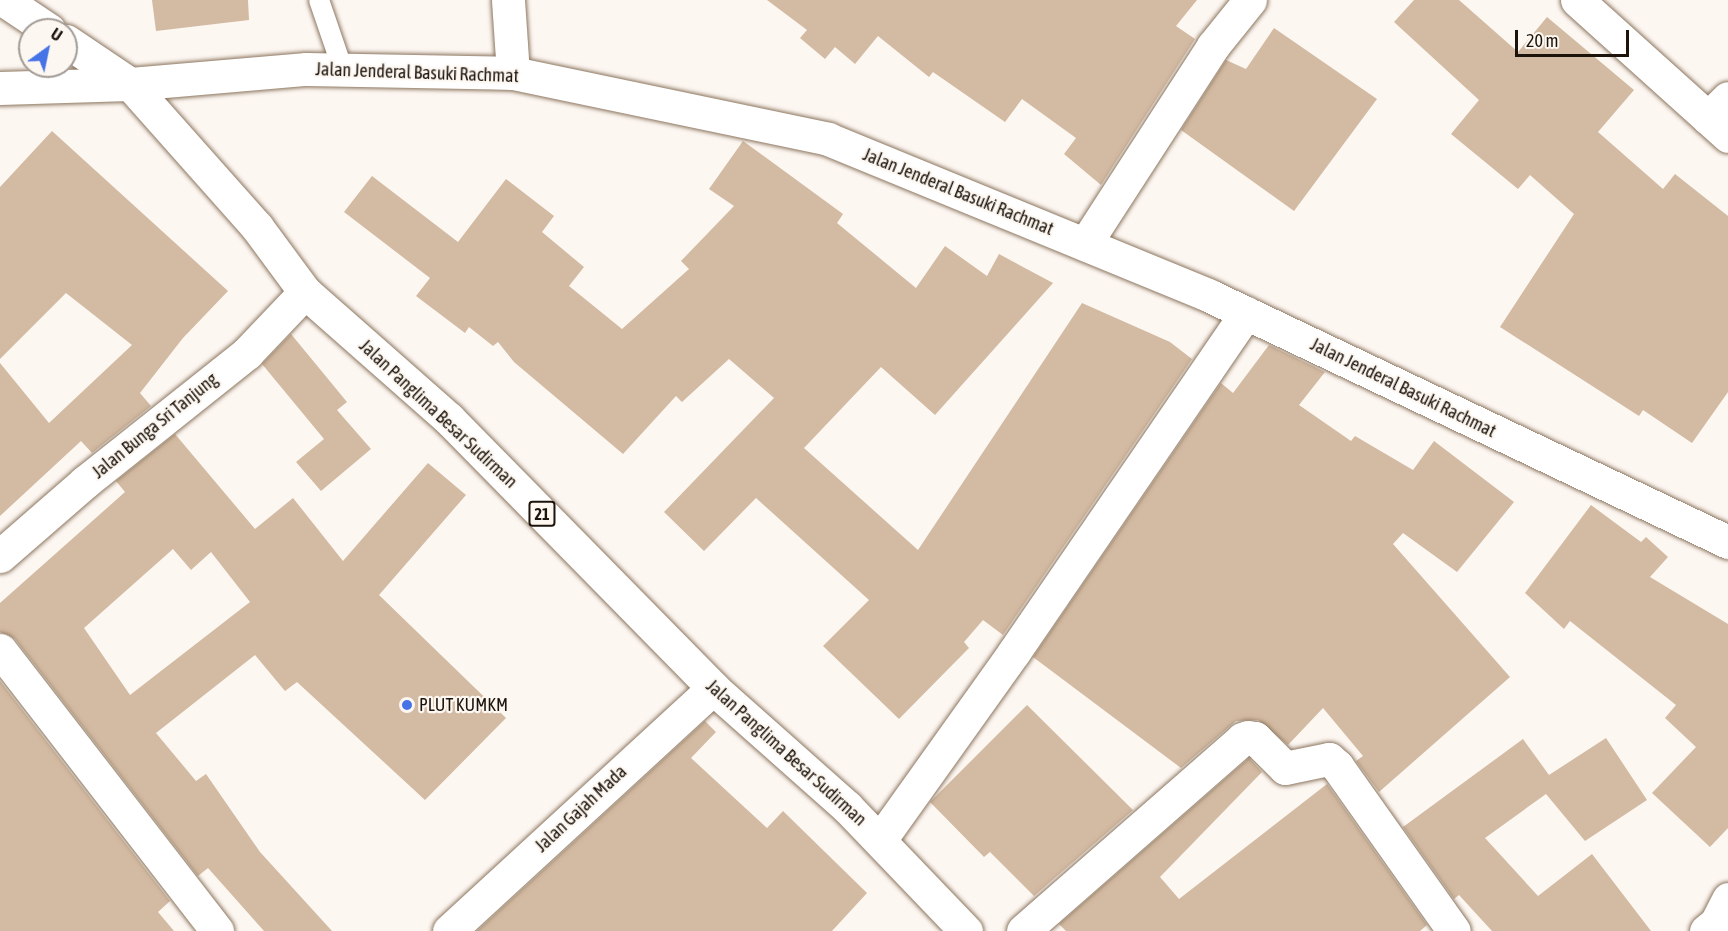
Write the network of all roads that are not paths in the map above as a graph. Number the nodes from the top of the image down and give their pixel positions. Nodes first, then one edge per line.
1 (4, 0) edge
2 (319, 0) edge
3 (508, 0) edge
4 (1250, 0) edge
5 (1577, 0) edge
6 (31, 18) edge
7 (78, 49) edge
8 (343, 70) junction
9 (513, 73) junction
10 (130, 84) junction
11 (0, 88) edge
12 (1721, 118) edge
13 (1085, 244) junction
14 (305, 292) junction
15 (1246, 313) junction
16 (1728, 542) edge
17 (0, 556) edge
18 (0, 650) edge
19 (713, 688) junction
20 (880, 840) junction
21 (1728, 899) edge
22 (218, 931) edge
23 (449, 931) edge
24 (966, 931) edge
25 (1023, 931) edge
26 (1454, 931) edge
27 (1706, 931) edge

1 - 6 main road
2 - 8 lane
3 - 9 main road
4 - 13 main road
5 - 12 main road
7 - 10 main road, Jalan Panglima Besar Sudirman
8 - 9 main road, Jalan Jenderal Basuki Rachmat
8 - 10 main road, Jalan Jenderal Basuki Rachmat
9 - 13 main road, Jalan Jenderal Basuki Rachmat
10 - 11 main road, Jalan Jenderal Basuki Rachmat
10 - 14 main road, Jalan Panglima Besar Sudirman / 21
13 - 15 main road, Jalan Jenderal Basuki Rachmat
14 - 17 main road, Jalan Bunga Sri Tanjung
14 - 19 main road, Jalan Panglima Besar Sudirman / 21
15 - 16 main road, Jalan Jenderal Basuki Rachmat
15 - 20 main road
18 - 22 main road
19 - 20 main road, Jalan Panglima Besar Sudirman / 21
19 - 23 main road, Jalan Gajah Mada
20 - 24 main road, Jalan Panglima Besar Sudirman / 21
21 - 27 main road
25 - 26 main road

